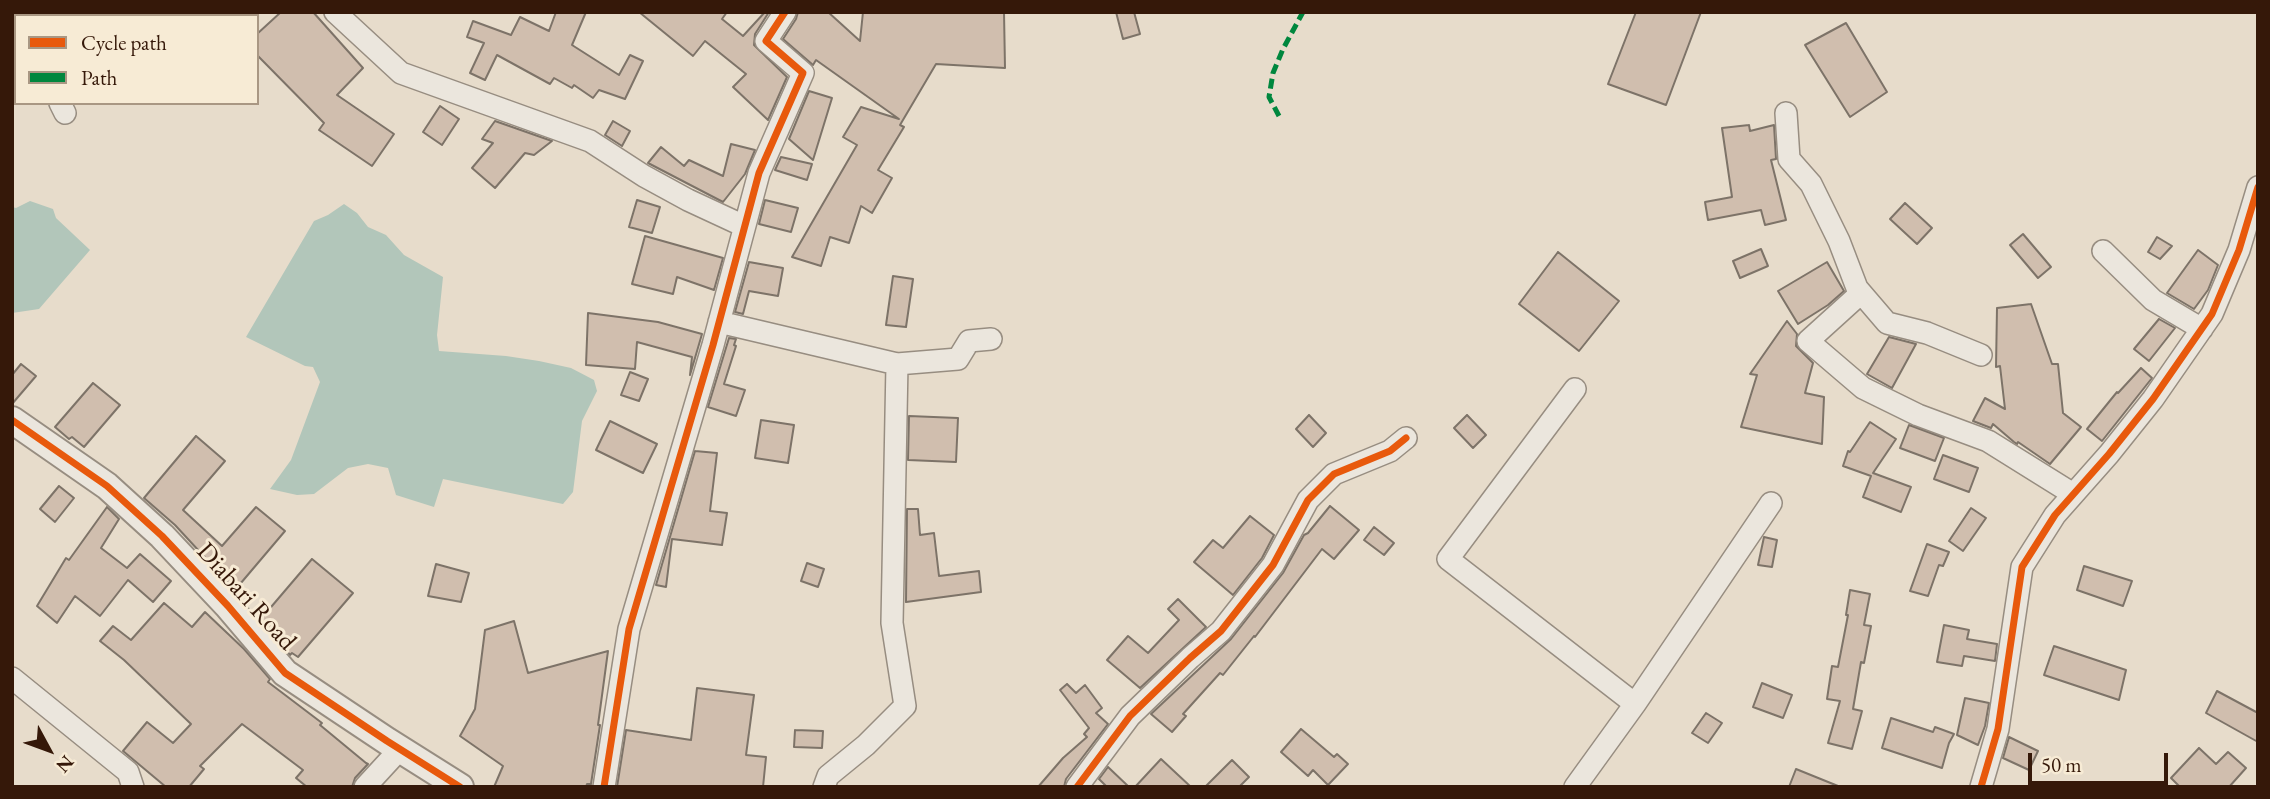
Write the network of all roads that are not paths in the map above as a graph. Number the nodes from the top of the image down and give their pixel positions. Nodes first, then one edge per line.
1 (335, 12) edge
2 (785, 12) edge
3 (1786, 113) dead end
4 (2258, 187) edge
5 (744, 226) junction
6 (2103, 251) dead end
7 (1861, 293) junction
8 (719, 322) junction
9 (2202, 329) junction
10 (991, 339) dead end
11 (1981, 355) dead end
12 (897, 364) junction
13 (1575, 389) dead end
14 (12, 419) edge
15 (1406, 438) dead end
16 (2073, 495) junction
17 (1771, 503) dead end
18 (12, 678) edge
19 (1635, 704) junction
20 (400, 749) junction
21 (133, 787) edge
22 (365, 787) edge
23 (460, 787) edge
24 (604, 787) edge
25 (824, 787) edge
26 (1077, 787) edge
27 (1575, 787) edge
28 (1981, 787) edge

1 - 5 street
2 - 5 street
3 - 7 street
4 - 9 street
5 - 8 street
6 - 9 street
7 - 11 street
7 - 16 street
8 - 12 street
8 - 24 street
9 - 16 street
10 - 12 street
12 - 25 street
13 - 19 street
14 - 20 street, Diabari Road
15 - 26 street
16 - 28 street
17 - 19 street
18 - 21 street
19 - 27 street
20 - 22 street
20 - 23 street, Diabari Road

